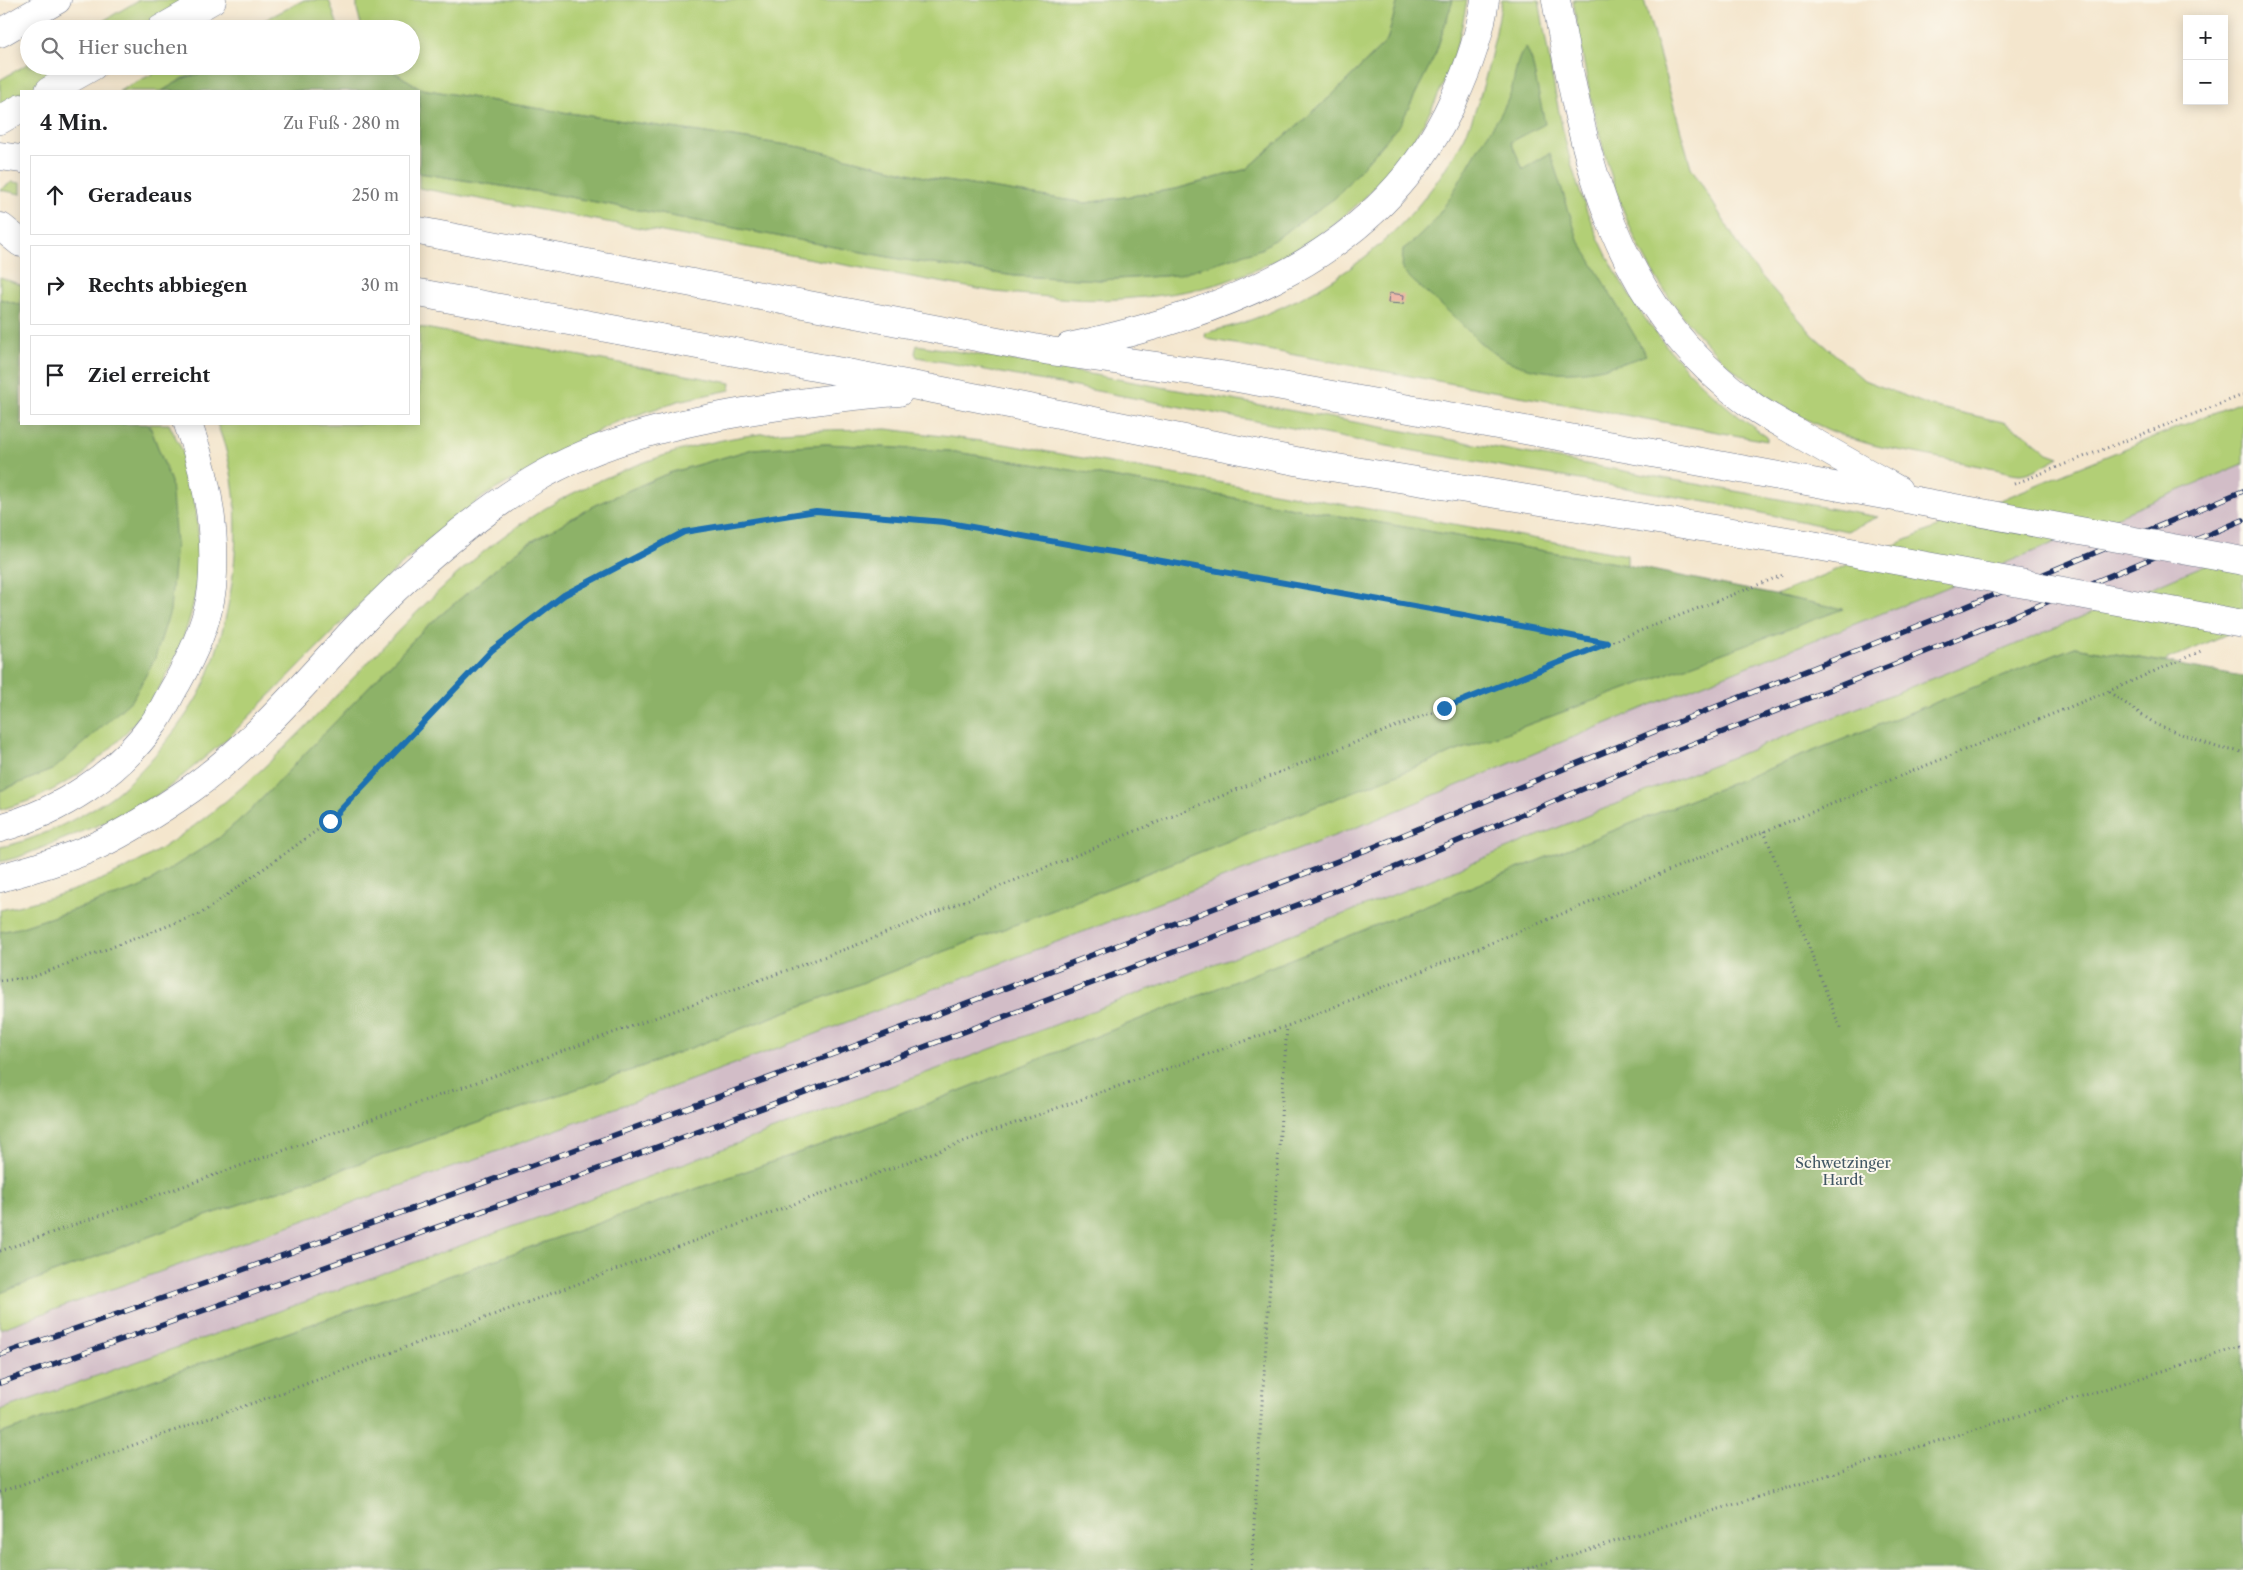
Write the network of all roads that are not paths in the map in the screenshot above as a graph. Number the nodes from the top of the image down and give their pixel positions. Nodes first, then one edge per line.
1 (57, 0) edge
2 (212, 0) edge
3 (1485, 0) edge
4 (1556, 0) edge
5 (22, 20) edge
6 (177, 20) edge
7 (20, 21) edge
8 (0, 33) edge
9 (77, 75) edge
10 (51, 90) edge
11 (20, 109) edge
12 (0, 120) edge
13 (0, 156) edge
14 (20, 159) edge
15 (420, 231) edge
16 (420, 293) edge
17 (1050, 350) junction
18 (933, 389) junction
19 (188, 425) edge
20 (1917, 501) junction
21 (2243, 561) edge
22 (2243, 624) edge
23 (0, 828) edge
24 (0, 878) edge

1 - 5 highway
2 - 6 highway
3 - 17 highway
4 - 20 highway
7 - 8 highway
9 - 10 highway
11 - 12 highway
13 - 14 highway
15 - 17 highway
16 - 18 highway
17 - 20 highway
18 - 22 highway, bridge
18 - 24 highway
19 - 23 highway
20 - 21 highway, bridge

